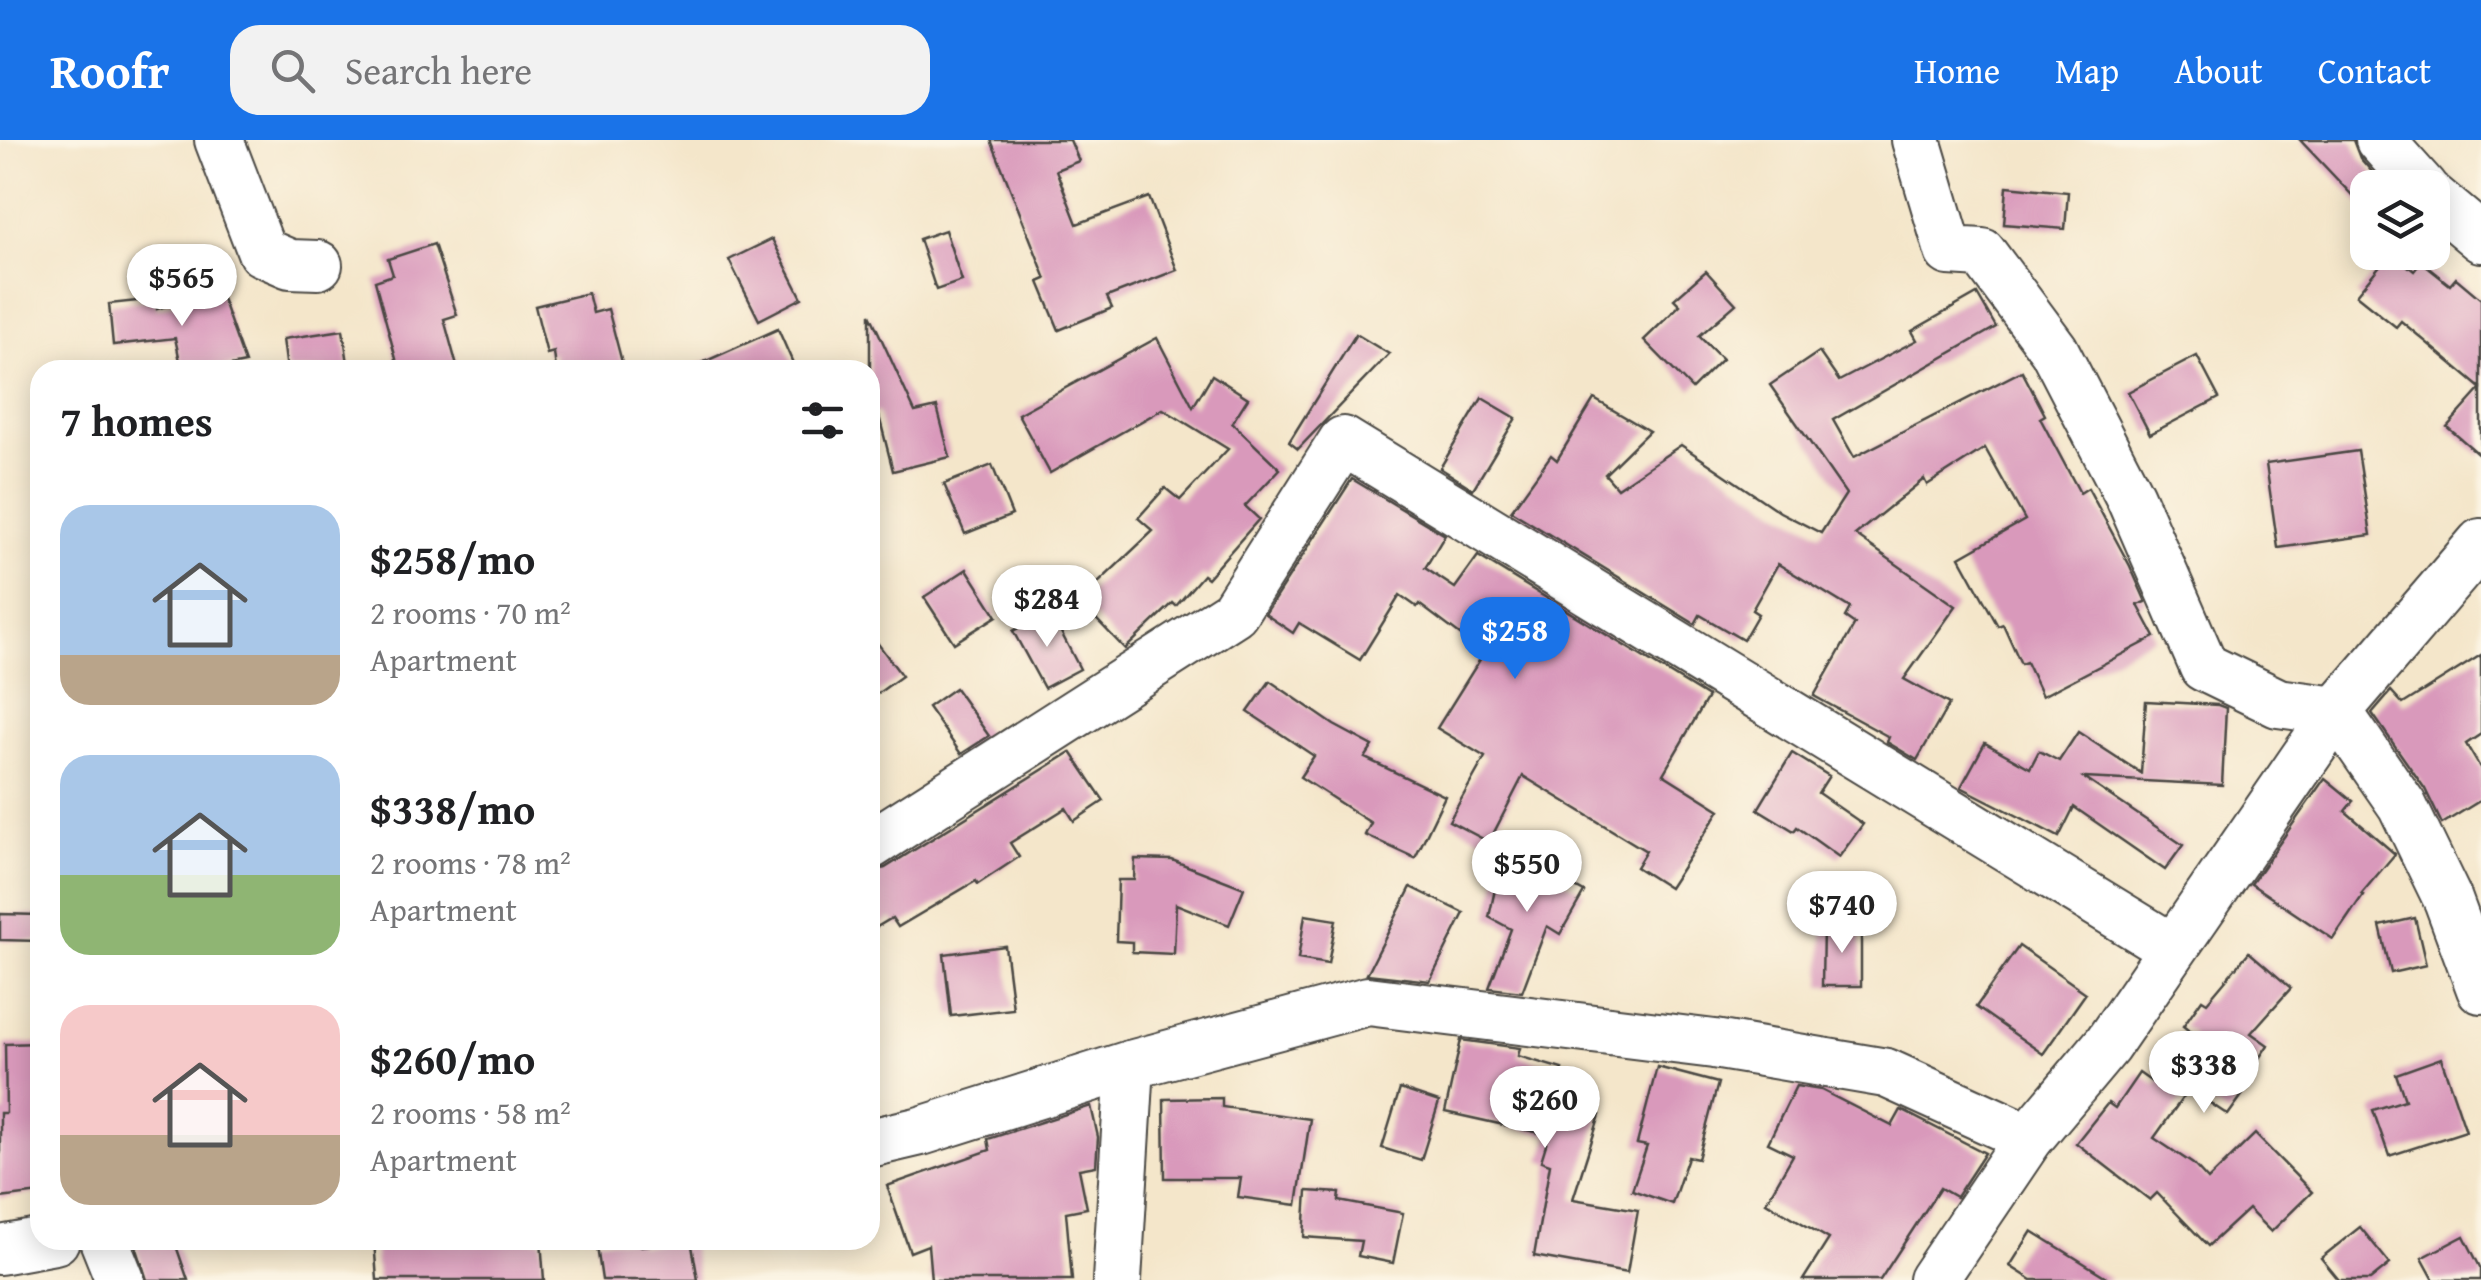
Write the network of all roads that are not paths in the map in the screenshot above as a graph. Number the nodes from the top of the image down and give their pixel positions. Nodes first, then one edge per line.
1 (219, 140) edge
2 (1916, 140) edge
3 (2380, 140) edge
4 (2407, 170) edge
5 (2450, 212) edge
6 (2481, 238) edge
7 (318, 265) dead end
8 (2481, 543) edge
9 (2337, 711) junction
10 (880, 839) edge
11 (2172, 948) junction
12 (2481, 989) edge
13 (1130, 1065) junction
14 (2029, 1138) junction
15 (880, 1141) edge
16 (30, 1245) edge
17 (0, 1250) edge
18 (108, 1250) edge
19 (120, 1280) edge
20 (1117, 1280) edge
21 (1933, 1280) edge

1 - 7 street
2 - 9 street
3 - 4 street
5 - 6 street
8 - 9 street
9 - 11 street
9 - 12 street
10 - 11 street
11 - 14 street
13 - 14 street
13 - 15 street
13 - 20 street
14 - 21 street
16 - 17 street
18 - 19 street

